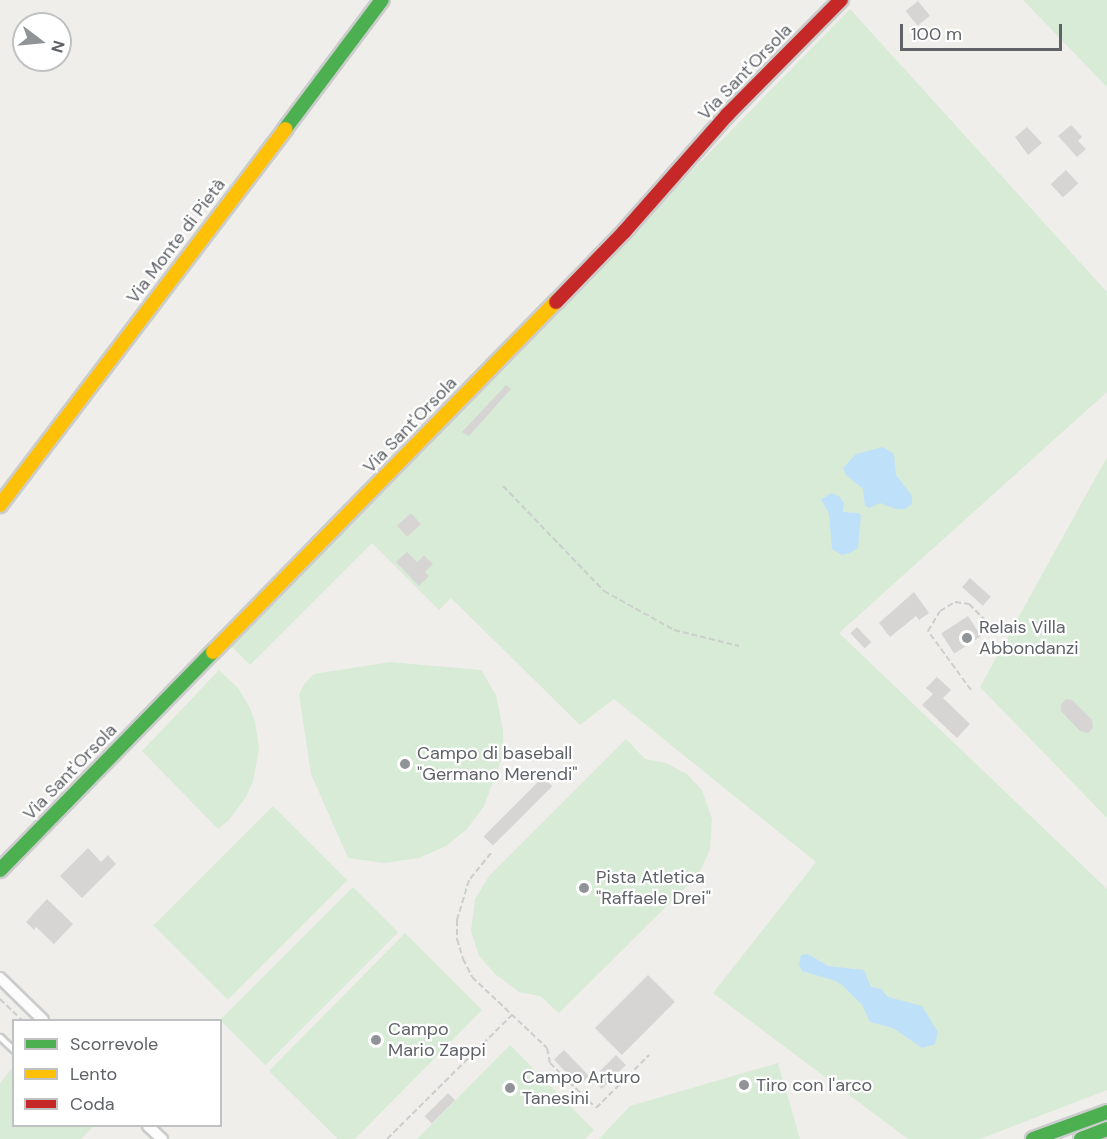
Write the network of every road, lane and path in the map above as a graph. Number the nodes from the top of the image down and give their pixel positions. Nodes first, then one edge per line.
1 (382, 0) edge
2 (841, 0) edge
3 (503, 486) dead end
4 (0, 505) edge
5 (1000, 630) dead end
6 (739, 646) dead end
7 (971, 690) dead end
8 (490, 854) dead end
9 (0, 870) edge
10 (0, 978) edge
11 (0, 999) edge
12 (512, 1015) junction
13 (21, 1019) edge
14 (42, 1019) edge
15 (0, 1037) edge
16 (12, 1048) edge
17 (649, 1055) dead end
18 (1107, 1112) edge
19 (150, 1127) edge
20 (1107, 1129) edge
21 (162, 1139) edge
22 (387, 1139) edge
23 (1033, 1139) edge
24 (1081, 1139) edge

1 - 4 street, Via Monte di Pietà
2 - 9 street, Via Sant'Orsola
3 - 6 path
5 - 7 path
8 - 12 path
10 - 14 street
11 - 13 path
12 - 17 path
12 - 22 path
15 - 16 lane
18 - 23 street
19 - 21 street
20 - 24 street

